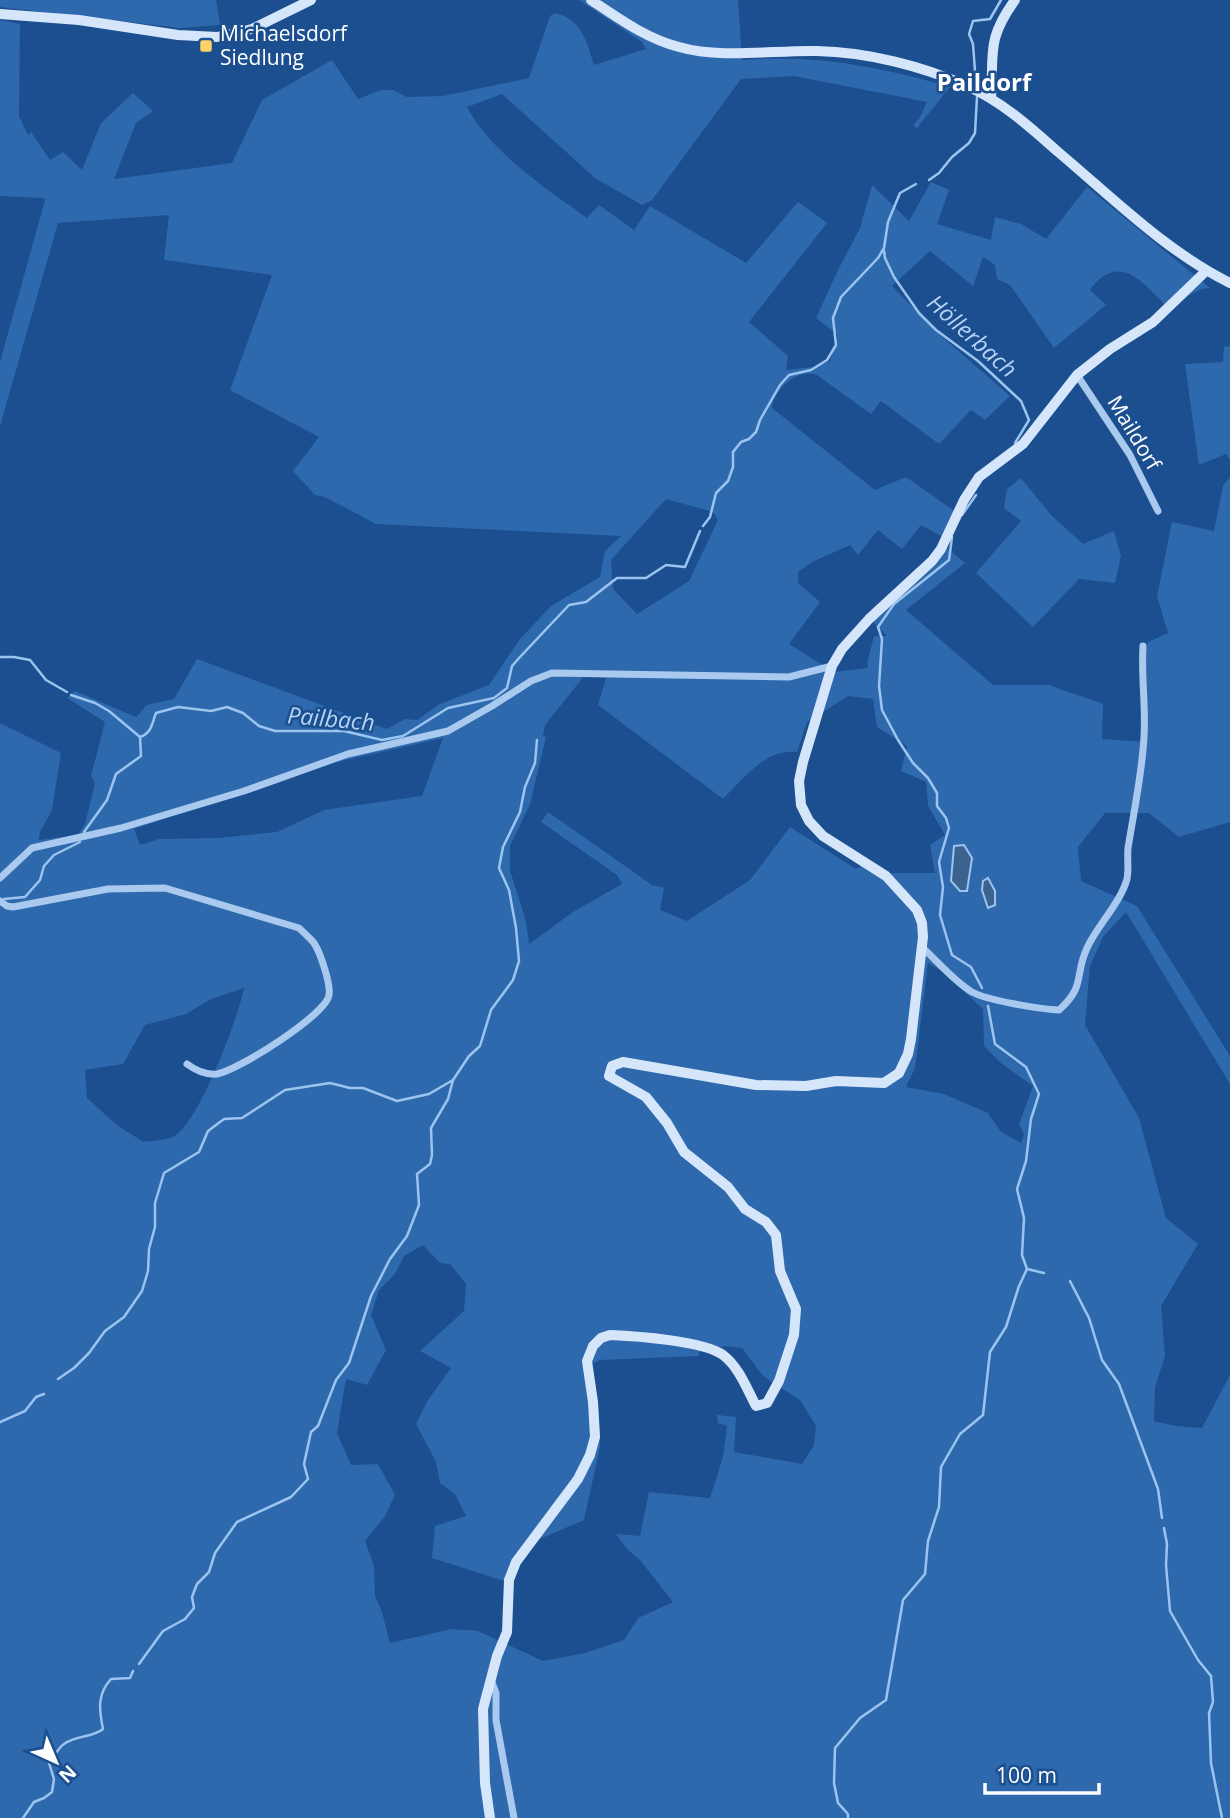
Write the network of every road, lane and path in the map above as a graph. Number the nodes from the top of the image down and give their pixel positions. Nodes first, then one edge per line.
1 (311, 0) edge
2 (591, 0) edge
3 (1015, 0) edge
4 (0, 14) edge
5 (991, 98) junction
6 (1206, 271) junction
7 (1230, 282) edge
8 (1077, 375) junction
9 (1158, 511) dead end
10 (1143, 646) dead end
11 (832, 666) junction
12 (0, 877) edge
13 (0, 901) edge
14 (922, 947) junction
15 (187, 1064) dead end
16 (491, 1679) junction
17 (490, 1818) edge
18 (514, 1818) edge

1 - 4 street
2 - 5 street
3 - 5 street
5 - 6 street
6 - 7 street
6 - 8 street
8 - 9 street, Maildorf
8 - 11 street
10 - 14 street
11 - 12 street
11 - 14 street
13 - 15 street
14 - 16 street
16 - 17 street
16 - 18 street

